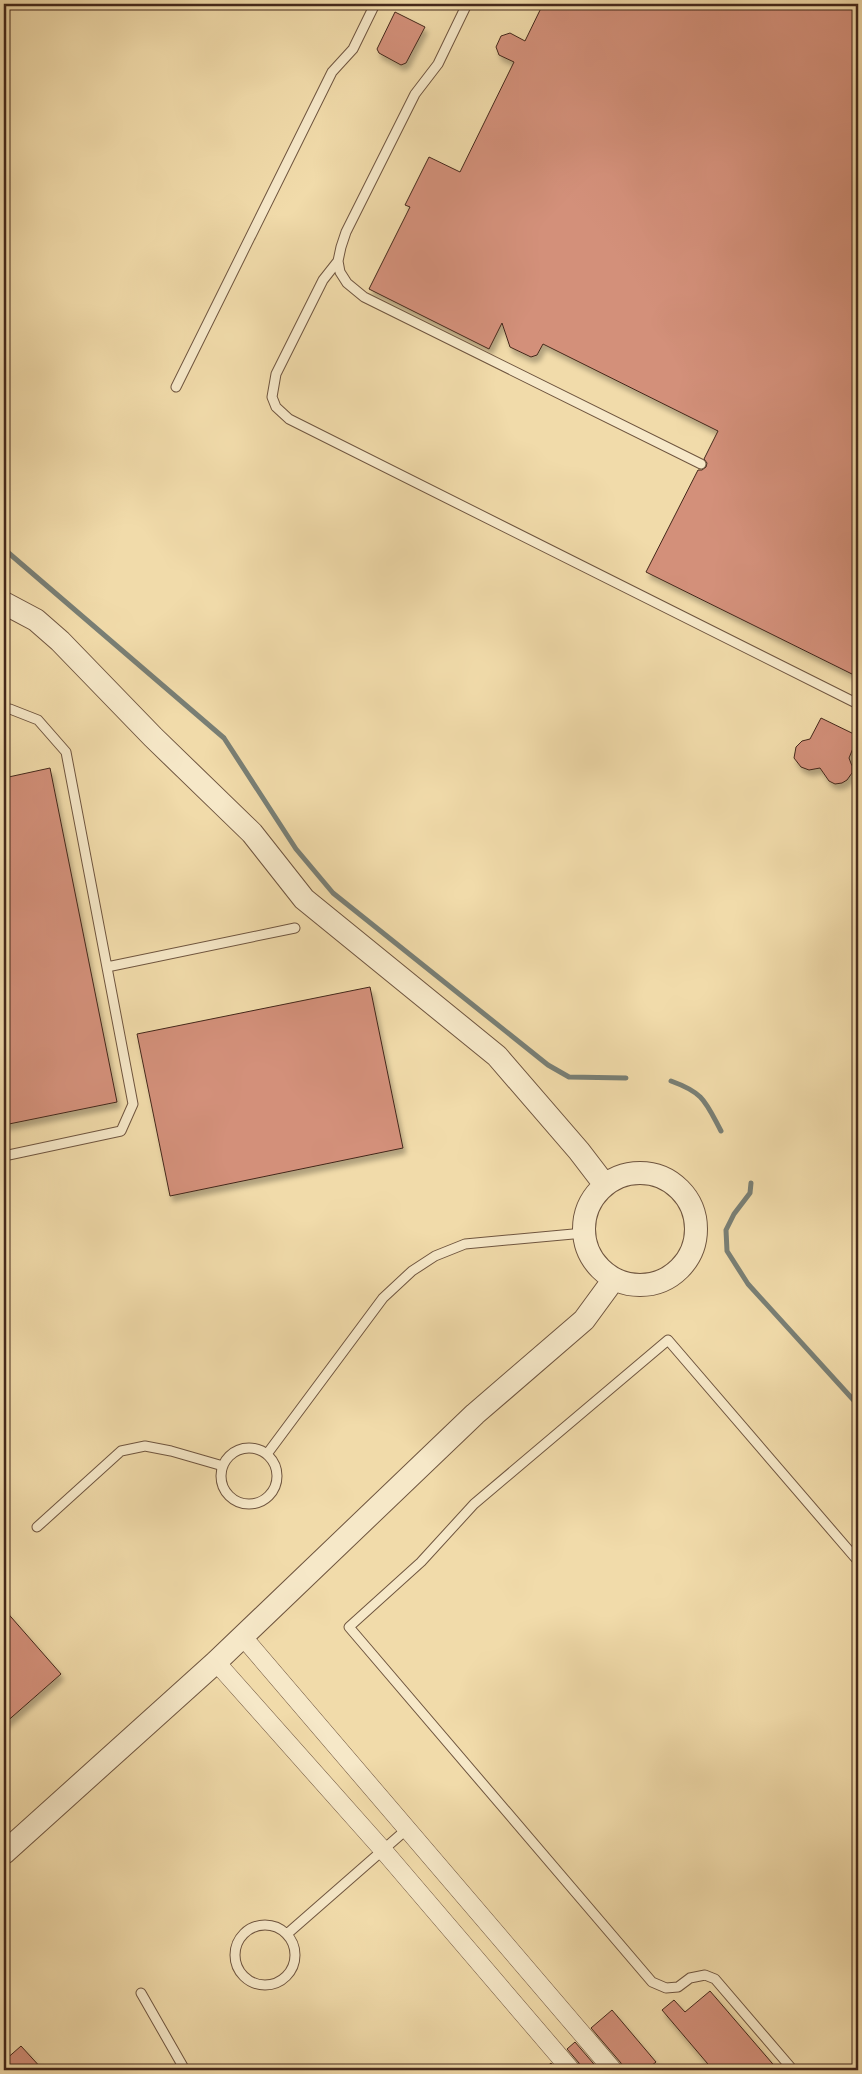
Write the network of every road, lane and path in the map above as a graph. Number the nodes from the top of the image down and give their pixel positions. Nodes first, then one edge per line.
1 (375, 4) edge
2 (467, 4) edge
3 (338, 261) junction
4 (176, 386) dead end
5 (701, 464) dead end
6 (4, 603) edge
7 (858, 704) edge
8 (4, 710) edge
9 (295, 928) dead end
10 (107, 967) junction
11 (4, 1156) edge
12 (605, 1185) junction
13 (584, 1234) junction
14 (614, 1279) junction
15 (267, 1454) junction
16 (223, 1466) junction
17 (37, 1527) dead end
18 (858, 1561) edge
19 (243, 1637) junction
20 (216, 1662) junction
21 (407, 1829) junction
22 (383, 1850) junction
23 (4, 1854) edge
24 (287, 1934) junction
25 (141, 1993) dead end
26 (185, 2070) edge
27 (571, 2070) edge
28 (613, 2070) edge
29 (793, 2070) edge

1 - 4 lane
2 - 3 lane
3 - 5 lane
3 - 7 lane
6 - 12 street
8 - 10 lane
9 - 10 lane
10 - 11 lane
12 - 13 street
12 - 14 street
13 - 14 street
13 - 15 lane
14 - 19 street
15 - 16 lane
15 - 16 lane
16 - 17 lane
18 - 29 lane
19 - 20 street
19 - 21 street
20 - 22 street
20 - 23 street
21 - 22 lane
21 - 28 street
22 - 24 lane
22 - 27 street
24 - 24 lane
25 - 26 lane

